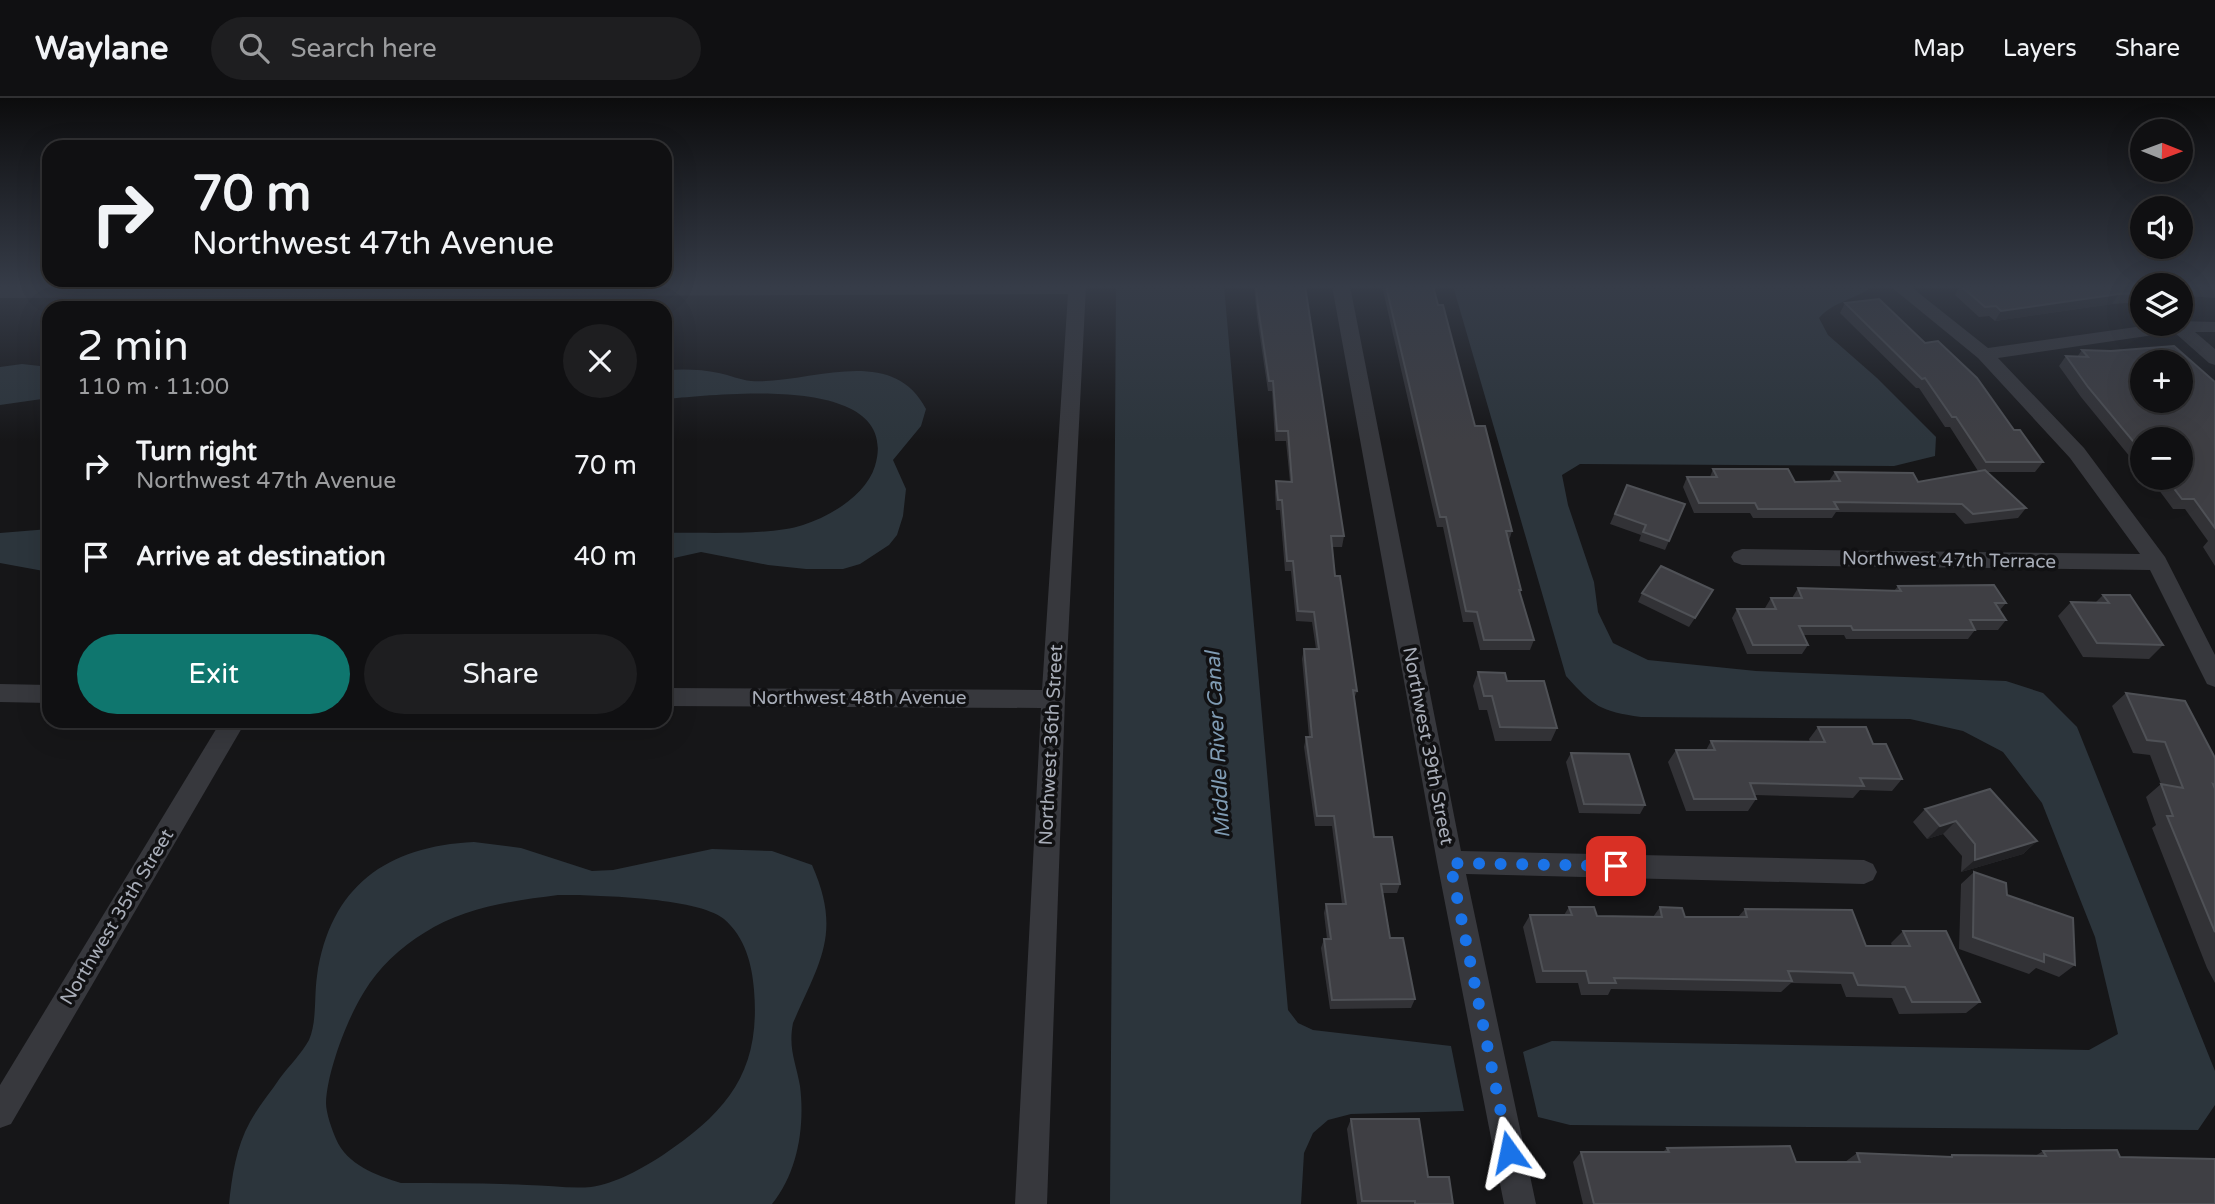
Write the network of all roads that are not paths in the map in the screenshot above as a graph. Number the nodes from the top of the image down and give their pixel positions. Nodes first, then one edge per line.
1 (1074, 338) edge
2 (1351, 338) edge
3 (1964, 338) edge
4 (2098, 338) edge
5 (2191, 338) edge
6 (1984, 354) junction
7 (2215, 359) edge
8 (1742, 557) dead end
9 (2157, 562) junction
10 (2215, 678) edge
11 (0, 693) edge
12 (42, 694) edge
13 (672, 697) edge
14 (1053, 699) junction
15 (230, 728) edge
16 (1450, 863) junction
17 (1864, 872) dead end
18 (0, 1113) edge
19 (1031, 1204) edge
20 (1520, 1204) edge

1 - 14 street, Northwest 36th Street
2 - 16 street, Northwest 39th Street
3 - 6 street
4 - 6 street
5 - 7 street
6 - 9 street
8 - 9 street, Northwest 47th Terrace
9 - 10 street
11 - 12 street
13 - 14 street, Northwest 48th Avenue
14 - 19 street, Northwest 36th Street
15 - 18 street, Northwest 35th Street
16 - 17 street
16 - 20 street, Northwest 39th Street

